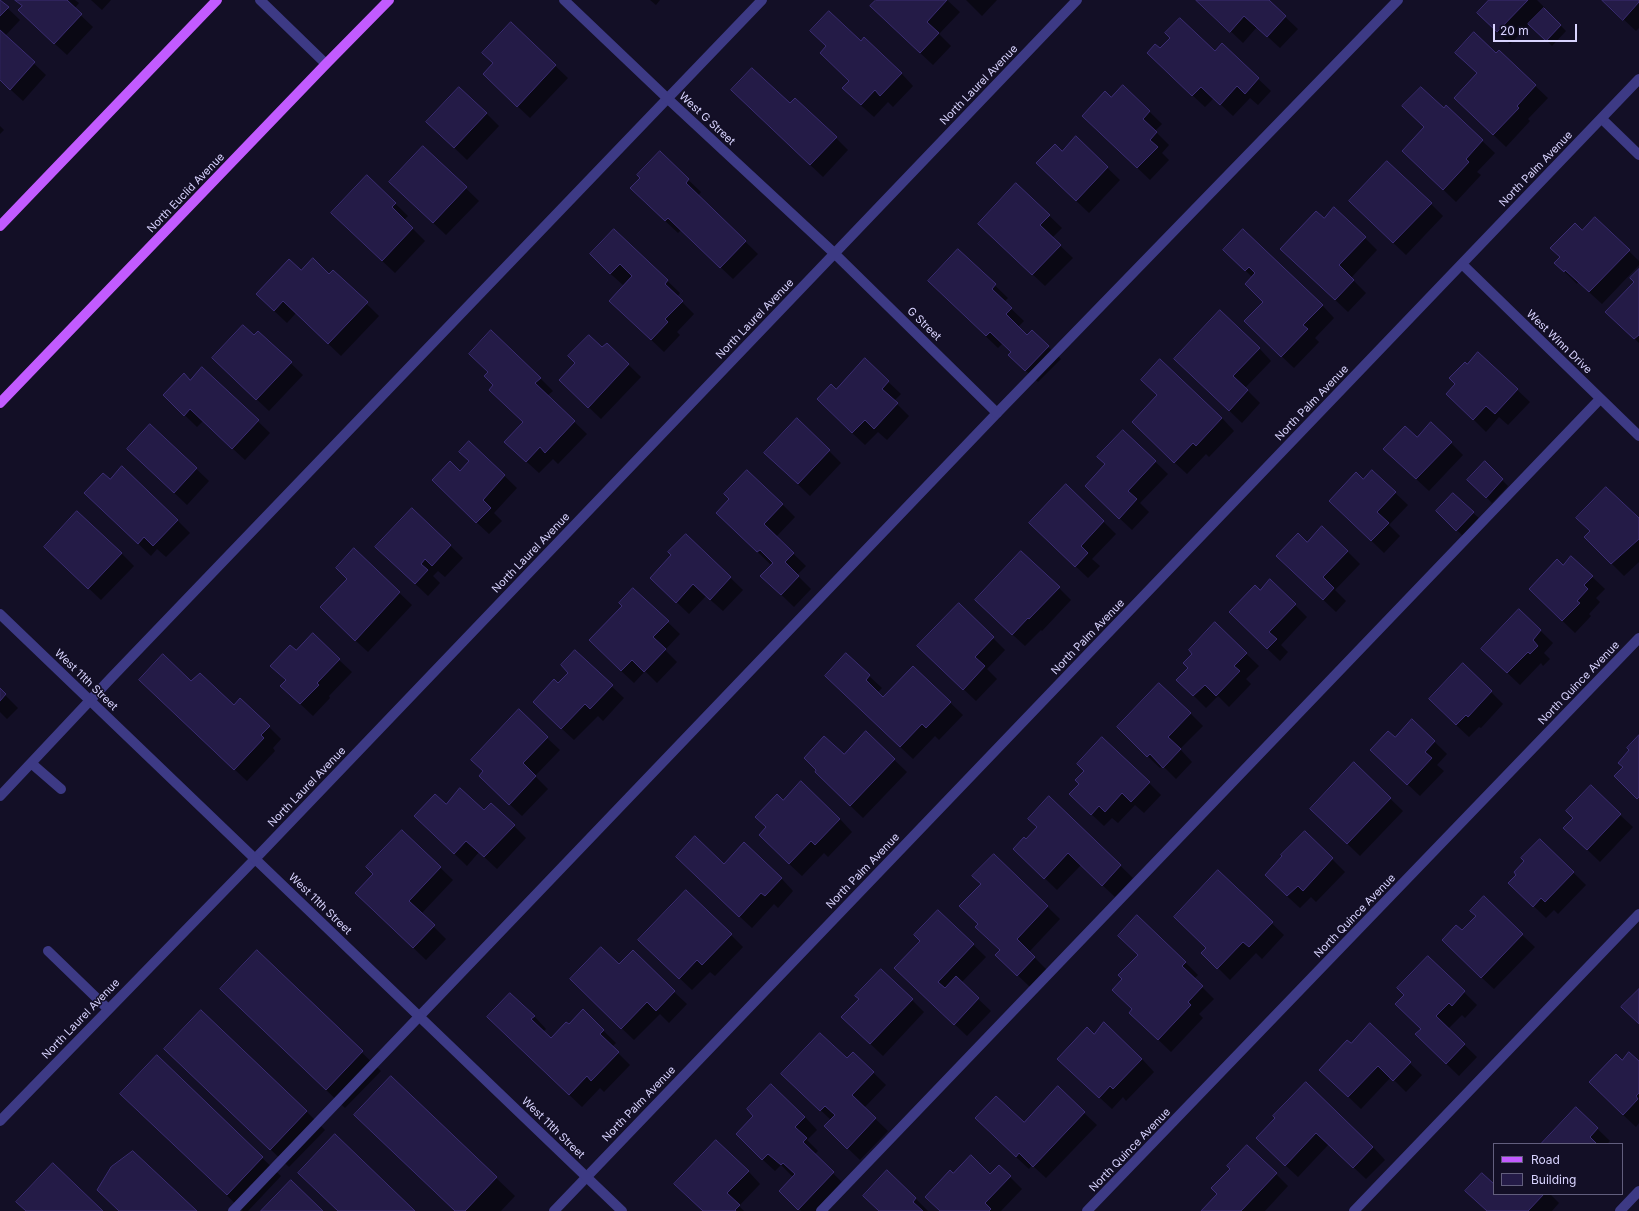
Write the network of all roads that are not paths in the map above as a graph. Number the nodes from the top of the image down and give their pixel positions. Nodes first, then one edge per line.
1 (217, 0) edge
2 (260, 0) edge
3 (390, 0) edge
4 (564, 0) edge
5 (762, 0) edge
6 (1077, 0) edge
7 (1398, 0) edge
8 (326, 64) junction
9 (1639, 79) edge
10 (668, 99) junction
11 (1602, 118) junction
12 (1639, 155) edge
13 (0, 226) edge
14 (834, 253) junction
15 (1462, 264) junction
16 (1600, 399) junction
17 (0, 404) edge
18 (997, 413) junction
19 (1639, 436) edge
20 (0, 614) edge
21 (1639, 638) edge
22 (90, 700) junction
23 (31, 763) junction
24 (61, 789) dead end
25 (0, 796) edge
26 (255, 859) junction
27 (1639, 914) edge
28 (48, 951) dead end
29 (108, 1009) junction
30 (419, 1016) junction
31 (0, 1121) edge
32 (587, 1177) junction
33 (1639, 1191) edge
34 (233, 1211) edge
35 (554, 1211) edge
36 (622, 1211) edge
37 (821, 1211) edge
38 (1087, 1211) edge
39 (1354, 1211) edge
40 (1620, 1211) edge

1 - 13 main road
2 - 8 street
3 - 8 main road, North Euclid Avenue
4 - 10 street, West G Street
5 - 10 street
6 - 14 street, North Laurel Avenue
7 - 18 street
8 - 17 main road, North Euclid Avenue
9 - 11 street, North Palm Avenue
10 - 14 street, West G Street
10 - 22 street
11 - 12 street
11 - 15 street, North Palm Avenue
14 - 18 street, G Street
14 - 26 street, North Laurel Avenue
15 - 16 street, West Winn Drive
15 - 32 street, North Palm Avenue
16 - 19 street, West Winn Drive
16 - 37 street
18 - 30 street
20 - 22 street, West 11th Street
21 - 38 street, North Quince Avenue
22 - 23 street
22 - 26 street, West 11th Street
23 - 24 street
23 - 25 street
26 - 29 street, North Laurel Avenue
26 - 30 street, West 11th Street
27 - 39 street
28 - 29 street
29 - 31 street, North Laurel Avenue
30 - 32 street, West 11th Street
30 - 34 street
32 - 35 street, North Palm Avenue
32 - 36 street, West 11th Street
33 - 40 street

